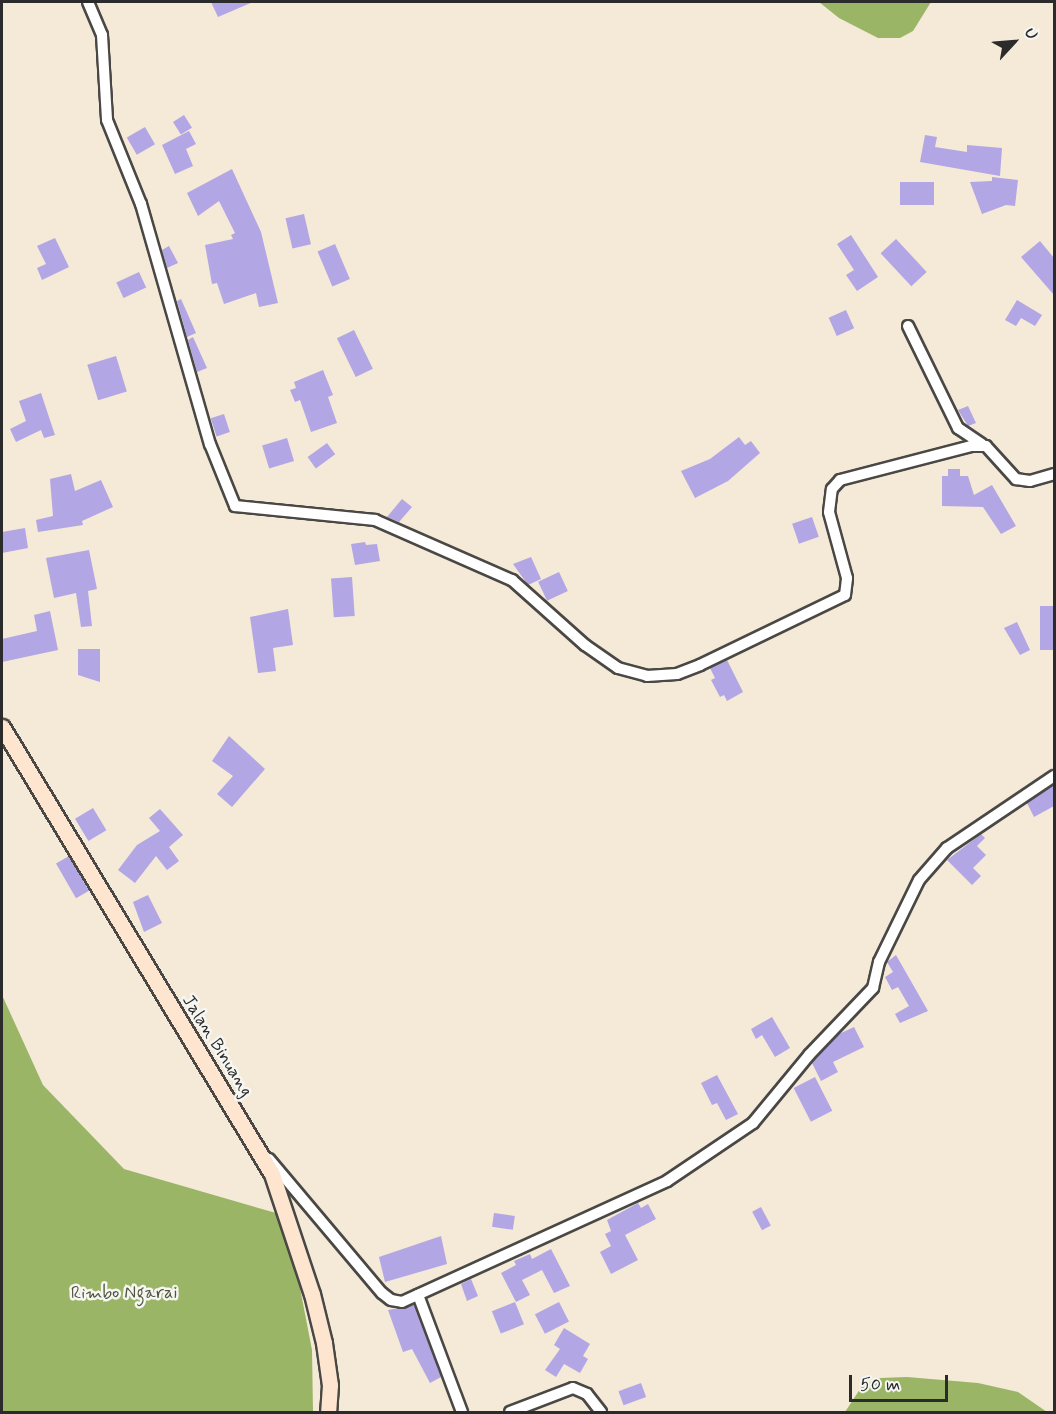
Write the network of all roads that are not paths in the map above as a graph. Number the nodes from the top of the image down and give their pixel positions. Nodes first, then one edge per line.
1 (88, 2) edge
2 (908, 326) dead end
3 (986, 446) junction
4 (1054, 474) edge
5 (2, 727) edge
6 (1054, 776) edge
7 (255, 1142) junction
8 (418, 1295) junction
9 (328, 1413) edge
10 (462, 1413) edge
11 (510, 1413) edge
12 (600, 1413) edge

1 - 3 street
2 - 3 street
3 - 4 street
5 - 7 main road, Jalan Binuang
6 - 8 street
7 - 8 street
7 - 9 main road, Jalan Binuang
8 - 10 street
11 - 12 street

